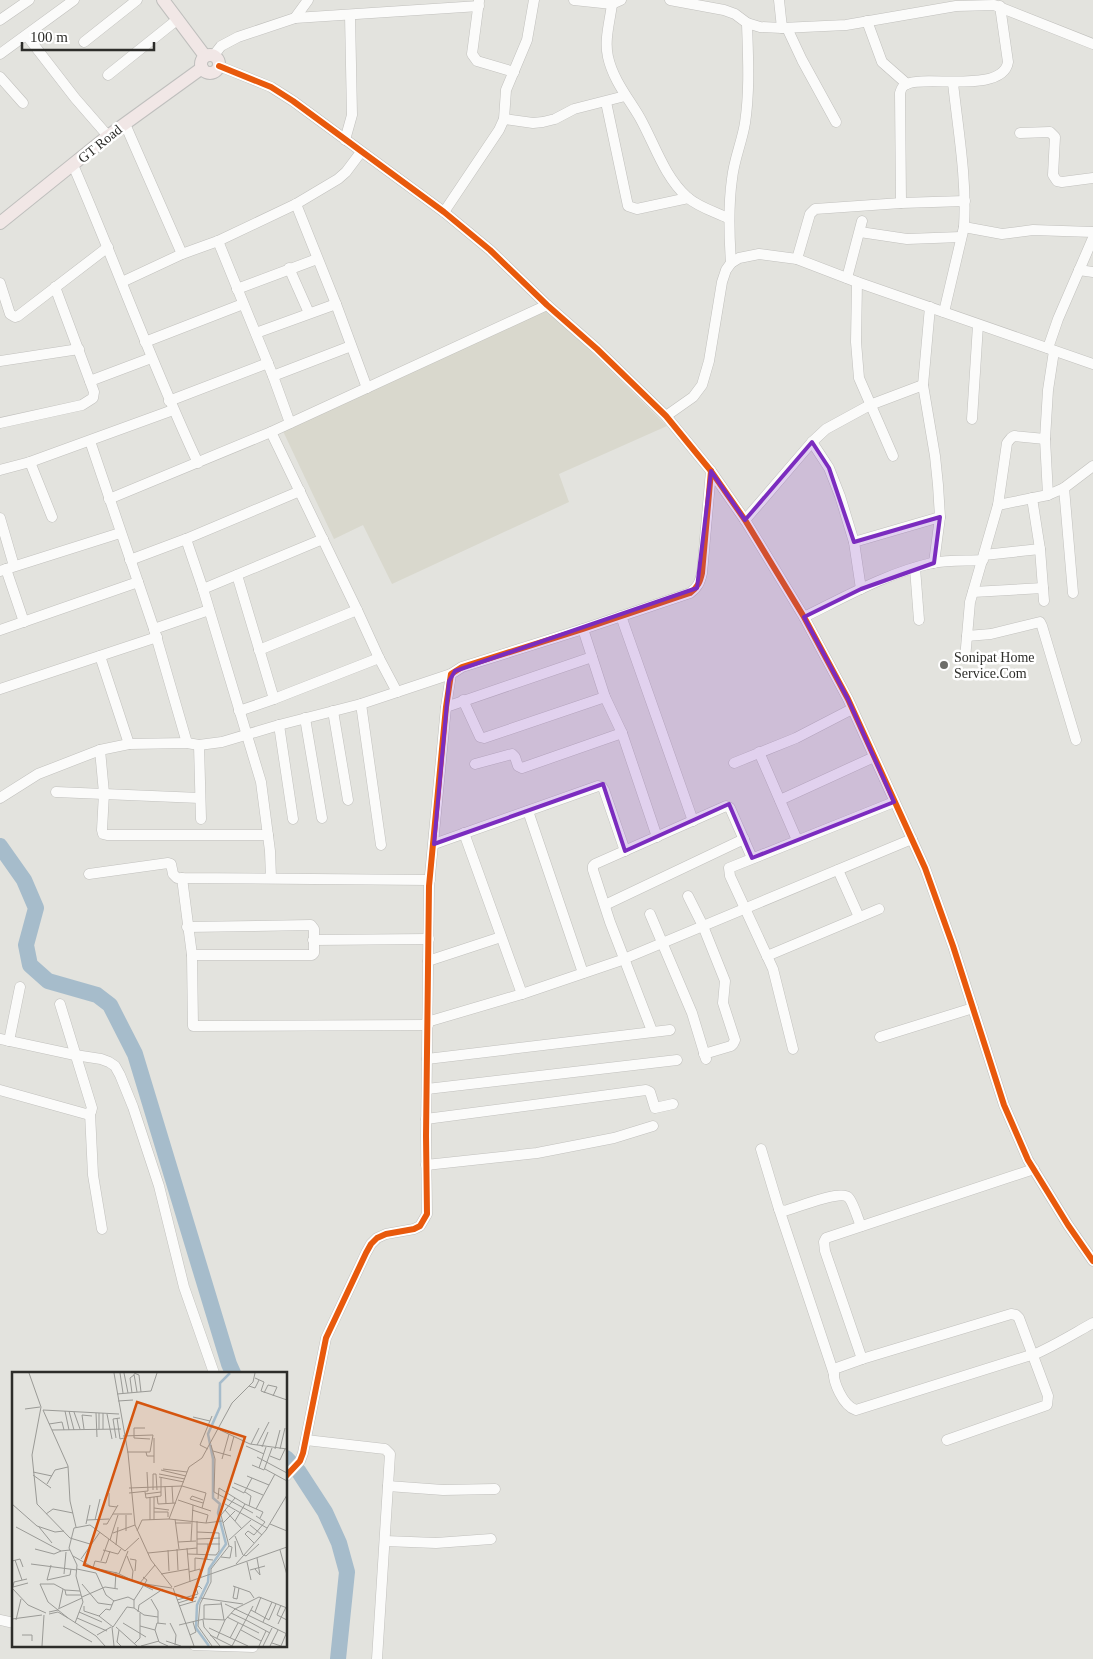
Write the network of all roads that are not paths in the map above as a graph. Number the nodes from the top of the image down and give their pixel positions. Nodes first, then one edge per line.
1 (29, 0) edge
2 (74, 0) edge
3 (137, 0) edge
4 (164, 0) edge
5 (308, 0) edge
6 (534, 0) edge
7 (574, 0) edge
8 (670, 0) edge
9 (779, 0) edge
10 (617, 2) edge
11 (479, 3) edge
12 (708, 3) edge
13 (996, 4) edge
14 (350, 15) junction
15 (295, 18) junction
16 (178, 19) junction
17 (0, 20) edge
18 (867, 21) junction
19 (747, 23) junction
20 (785, 28) junction
21 (27, 36) junction
22 (84, 42) dead end
23 (1093, 44) edge
24 (0, 54) edge
25 (210, 61) junction
26 (514, 72) junction
27 (108, 75) dead end
28 (0, 77) edge
29 (953, 83) junction
30 (907, 84) junction
31 (625, 96) junction
32 (606, 102) junction
33 (24, 103) dead end
34 (504, 119) junction
35 (836, 122) dead end
36 (125, 124) junction
37 (1020, 134) dead end
38 (108, 136) junction
39 (345, 140) junction
40 (361, 152) junction
41 (73, 165) junction
42 (1093, 178) edge
43 (688, 198) junction
44 (965, 201) junction
45 (901, 203) junction
46 (296, 204) junction
47 (444, 212) junction
48 (728, 218) junction
49 (862, 221) dead end
50 (0, 223) edge
51 (860, 232) junction
52 (962, 232) junction
53 (1093, 232) edge
54 (1093, 238) edge
55 (218, 241) junction
56 (108, 247) junction
57 (182, 254) junction
58 (317, 259) junction
59 (798, 259) junction
60 (731, 263) junction
61 (289, 268) junction
62 (1079, 270) junction
63 (1093, 272) edge
64 (852, 280) junction
65 (122, 282) junction
66 (0, 283) edge
67 (55, 287) junction
68 (237, 289) junction
69 (243, 304) junction
70 (336, 304) junction
71 (547, 305) junction
72 (930, 307) junction
73 (944, 312) junction
74 (309, 314) junction
75 (978, 324) junction
76 (256, 333) junction
77 (144, 342) junction
78 (351, 346) junction
79 (79, 349) junction
80 (1051, 350) junction
81 (151, 358) junction
82 (0, 361) edge
83 (268, 363) junction
84 (1093, 364) edge
85 (273, 376) junction
86 (90, 381) junction
87 (923, 385) junction
88 (367, 388) junction
89 (870, 405) junction
90 (171, 406) junction
91 (666, 416) junction
92 (972, 419) dead end
93 (0, 423) edge
94 (290, 424) junction
95 (271, 432) junction
96 (1045, 439) junction
97 (90, 441) junction
98 (812, 442) junction
99 (893, 456) dead end
100 (30, 462) junction
101 (198, 463) junction
102 (1093, 466) edge
103 (0, 470) edge
104 (710, 471) junction
105 (1064, 488) junction
106 (300, 491) junction
107 (1048, 495) junction
108 (1032, 498) junction
109 (110, 499) junction
110 (998, 505) junction
111 (52, 517) dead end
112 (940, 517) junction
113 (0, 518) edge
114 (745, 520) junction
115 (120, 533) junction
116 (186, 539) junction
117 (323, 539) junction
118 (854, 542) junction
119 (1040, 549) junction
120 (984, 557) junction
121 (130, 560) junction
122 (934, 563) junction
123 (915, 568) junction
124 (7, 569) edge
125 (237, 575) junction
126 (138, 582) junction
127 (1043, 588) junction
128 (202, 589) junction
129 (861, 589) junction
130 (973, 592) junction
131 (1073, 593) dead end
132 (1044, 601) dead end
133 (209, 610) junction
134 (357, 610) junction
135 (621, 616) junction
136 (804, 617) junction
137 (919, 620) dead end
138 (24, 622) junction
139 (584, 629) junction
140 (0, 630) edge
141 (155, 633) junction
142 (967, 636) junction
143 (259, 650) junction
144 (100, 656) junction
145 (592, 657) junction
146 (379, 658) junction
147 (965, 659) dead end
148 (451, 674) junction
149 (0, 689) edge
150 (397, 692) junction
151 (605, 697) junction
152 (274, 699) junction
153 (463, 700) junction
154 (361, 704) junction
155 (446, 707) junction
156 (852, 709) junction
157 (239, 711) junction
158 (333, 711) junction
159 (305, 718) junction
160 (279, 725) junction
161 (622, 733) junction
162 (247, 735) junction
163 (1076, 740) dead end
164 (187, 743) junction
165 (129, 744) junction
166 (199, 745) junction
167 (100, 750) junction
168 (759, 752) junction
169 (874, 757) junction
170 (734, 763) dead end
171 (475, 764) dead end
172 (56, 792) dead end
173 (104, 793) junction
174 (0, 798) edge
175 (200, 798) junction
176 (348, 800) dead end
177 (780, 800) junction
178 (894, 802) junction
179 (528, 811) junction
180 (322, 818) dead end
181 (201, 819) dead end
182 (293, 819) dead end
183 (693, 821) junction
184 (464, 833) junction
185 (268, 835) junction
186 (657, 837) junction
187 (744, 839) junction
188 (912, 839) junction
189 (797, 840) junction
190 (434, 844) junction
191 (380, 845) dead end
192 (625, 851) junction
193 (752, 858) junction
194 (838, 870) junction
195 (89, 874) dead end
196 (182, 878) junction
197 (271, 878) junction
198 (430, 880) junction
199 (688, 896) dead end
200 (605, 905) junction
201 (745, 909) junction
202 (879, 909) dead end
203 (650, 914) dead end
204 (859, 917) junction
205 (703, 926) junction
206 (187, 927) junction
207 (501, 937) junction
208 (314, 940) junction
209 (429, 940) junction
210 (662, 943) junction
211 (192, 955) junction
212 (768, 956) junction
213 (625, 959) junction
214 (428, 961) junction
215 (584, 973) junction
216 (20, 987) dead end
217 (522, 994) junction
218 (60, 1004) dead end
219 (973, 1008) junction
220 (428, 1023) junction
221 (670, 1030) dead end
222 (652, 1031) junction
223 (880, 1037) dead end
224 (5, 1040) edge
225 (793, 1049) dead end
226 (75, 1055) junction
227 (427, 1059) junction
228 (677, 1060) dead end
229 (427, 1089) junction
230 (0, 1090) edge
231 (672, 1104) dead end
232 (90, 1113) junction
233 (426, 1119) junction
234 (653, 1126) dead end
235 (762, 1149) dead end
236 (426, 1165) junction
237 (1034, 1169) junction
238 (779, 1208) junction
239 (861, 1226) junction
240 (102, 1229) dead end
241 (1092, 1257) edge
242 (1093, 1323) edge
243 (1032, 1355) junction
244 (862, 1359) junction
245 (214, 1372) edge
246 (834, 1374) junction
247 (306, 1440) junction
248 (947, 1440) dead end
249 (288, 1474) edge
250 (388, 1486) junction
251 (495, 1489) dead end
252 (491, 1539) dead end
253 (385, 1541) junction
254 (253, 1646) edge
255 (251, 1659) edge
256 (377, 1659) edge

1 - 17 street
2 - 21 street
3 - 22 street
4 - 16 main road
5 - 15 street
6 - 26 street
7 - 10 street
8 - 12 street
9 - 20 street
10 - 31 street
11 - 14 street
11 - 26 street
12 - 19 street
13 - 18 street
13 - 23 street
13 - 29 street
14 - 15 street
14 - 39 street
15 - 25 street
16 - 25 main road
16 - 27 street
18 - 20 street
18 - 30 street
19 - 20 street
19 - 48 street
20 - 35 street
21 - 24 street
21 - 38 street
25 - 36 main road, GT Road
25 - 39 street
26 - 34 street
28 - 33 street
29 - 30 street
29 - 44 street
30 - 45 street
31 - 32 street
31 - 43 street
32 - 34 street
32 - 43 street
34 - 47 street
36 - 38 main road, GT Road
36 - 57 street
37 - 42 street
38 - 41 main road, GT Road
39 - 40 street
40 - 46 street
40 - 47 street
41 - 50 main road, GT Road
41 - 56 street
43 - 48 street
44 - 45 street
44 - 52 street
45 - 59 street
46 - 55 street
46 - 58 street
47 - 71 street
48 - 60 street
49 - 51 street
51 - 52 street
51 - 64 street
52 - 53 street
52 - 73 street
54 - 62 street
55 - 57 street
55 - 68 street
56 - 65 street
56 - 67 street
57 - 65 street
58 - 61 street
58 - 70 street
59 - 60 street
59 - 64 street
60 - 91 street
61 - 68 street
61 - 74 street
62 - 63 street
62 - 80 street
64 - 72 street
64 - 89 street
65 - 77 street
66 - 67 street
67 - 79 street
68 - 69 street
69 - 76 street
69 - 77 street
70 - 74 street
70 - 78 street
71 - 88 street
71 - 91 street
72 - 73 street
72 - 87 street
73 - 75 street
74 - 76 street
75 - 80 street
75 - 92 street
76 - 83 street
77 - 81 street
78 - 85 street
78 - 88 street
79 - 82 street
79 - 86 street
80 - 84 street
80 - 96 street
81 - 86 street
81 - 90 street
83 - 85 street
83 - 90 street
85 - 94 street
86 - 93 street
87 - 89 street
87 - 112 street
88 - 94 street
89 - 98 street
89 - 99 street
90 - 97 street
90 - 101 street
91 - 104 street
94 - 95 street
95 - 101 street
95 - 106 street
96 - 107 street
96 - 110 street
97 - 100 street
97 - 109 street
98 - 114 street
98 - 118 street
100 - 103 street
100 - 111 street
101 - 109 street
102 - 105 street
104 - 114 street
104 - 135 street
105 - 107 street
105 - 131 street
106 - 116 street
106 - 117 street
107 - 108 street
108 - 110 street
108 - 119 street
109 - 115 street
110 - 120 street
112 - 118 street
112 - 122 street
113 - 124 street
114 - 136 street
115 - 121 street
115 - 124 street
116 - 121 street
116 - 128 street
117 - 125 street
117 - 134 street
118 - 129 street
119 - 120 street
119 - 127 street
120 - 122 street
120 - 130 street
121 - 126 street
122 - 123 street
123 - 129 street
123 - 137 street
124 - 138 street
125 - 128 street
125 - 143 street
126 - 138 street
126 - 141 street
127 - 130 street
127 - 132 street
128 - 133 street
129 - 136 street
130 - 142 street
133 - 141 street
133 - 157 street
134 - 143 street
134 - 146 street
135 - 139 street
135 - 183 street
136 - 156 street
138 - 140 street
139 - 145 street
139 - 148 street
141 - 144 street
141 - 164 street
142 - 147 street
142 - 163 street
143 - 152 street
144 - 149 street
144 - 165 street
145 - 151 street
145 - 153 street
146 - 150 street
146 - 152 street
148 - 150 street
148 - 155 street
150 - 154 street
151 - 153 street
151 - 161 street
152 - 157 street
153 - 155 street
154 - 158 street
154 - 191 street
155 - 190 street
156 - 168 street
156 - 169 street
157 - 162 street
158 - 159 street
158 - 176 street
159 - 160 street
159 - 180 street
160 - 162 street
160 - 182 street
161 - 171 street
161 - 186 street
162 - 166 street
162 - 185 street
164 - 165 street
164 - 166 street
165 - 167 street
166 - 175 street
167 - 173 street
167 - 174 street
168 - 170 street
168 - 177 street
169 - 177 street
169 - 178 street
172 - 173 street
173 - 175 street
173 - 185 street
175 - 181 street
177 - 189 street
178 - 188 street
178 - 189 street
179 - 184 street
179 - 192 street
179 - 215 street
183 - 186 street
183 - 187 street
184 - 190 street
184 - 207 street
185 - 197 street
186 - 192 street
187 - 193 street
187 - 200 street
188 - 194 street
188 - 219 street
189 - 193 street
190 - 198 street
192 - 200 street
193 - 201 street
194 - 201 street
194 - 204 street
195 - 196 street
196 - 197 street
196 - 206 street
197 - 198 street
198 - 209 street
199 - 205 street
200 - 213 street
201 - 205 street
201 - 212 street
202 - 204 street
203 - 210 street
204 - 212 street
205 - 210 street
205 - 210 street
206 - 208 street
206 - 211 street
207 - 214 street
207 - 217 street
208 - 209 street
208 - 211 street
209 - 214 street
210 - 213 street
211 - 220 street
212 - 225 street
213 - 215 street
213 - 222 street
214 - 220 street
215 - 217 street
216 - 224 street
217 - 220 street
218 - 226 street
219 - 223 street
219 - 237 street
220 - 227 street
221 - 222 street
222 - 227 street
224 - 226 street
226 - 232 street
226 - 245 street
227 - 229 street
228 - 229 street
229 - 233 street
230 - 232 street
231 - 233 street
232 - 240 street
233 - 236 street
234 - 236 street
235 - 238 street
236 - 247 street
237 - 239 street
237 - 241 street
238 - 239 street
238 - 246 street
239 - 244 street
242 - 243 street
243 - 244 street
243 - 246 street
243 - 248 street
244 - 246 street
247 - 249 street
247 - 250 street
250 - 251 street
250 - 253 street
252 - 253 street
253 - 256 street
254 - 255 street

